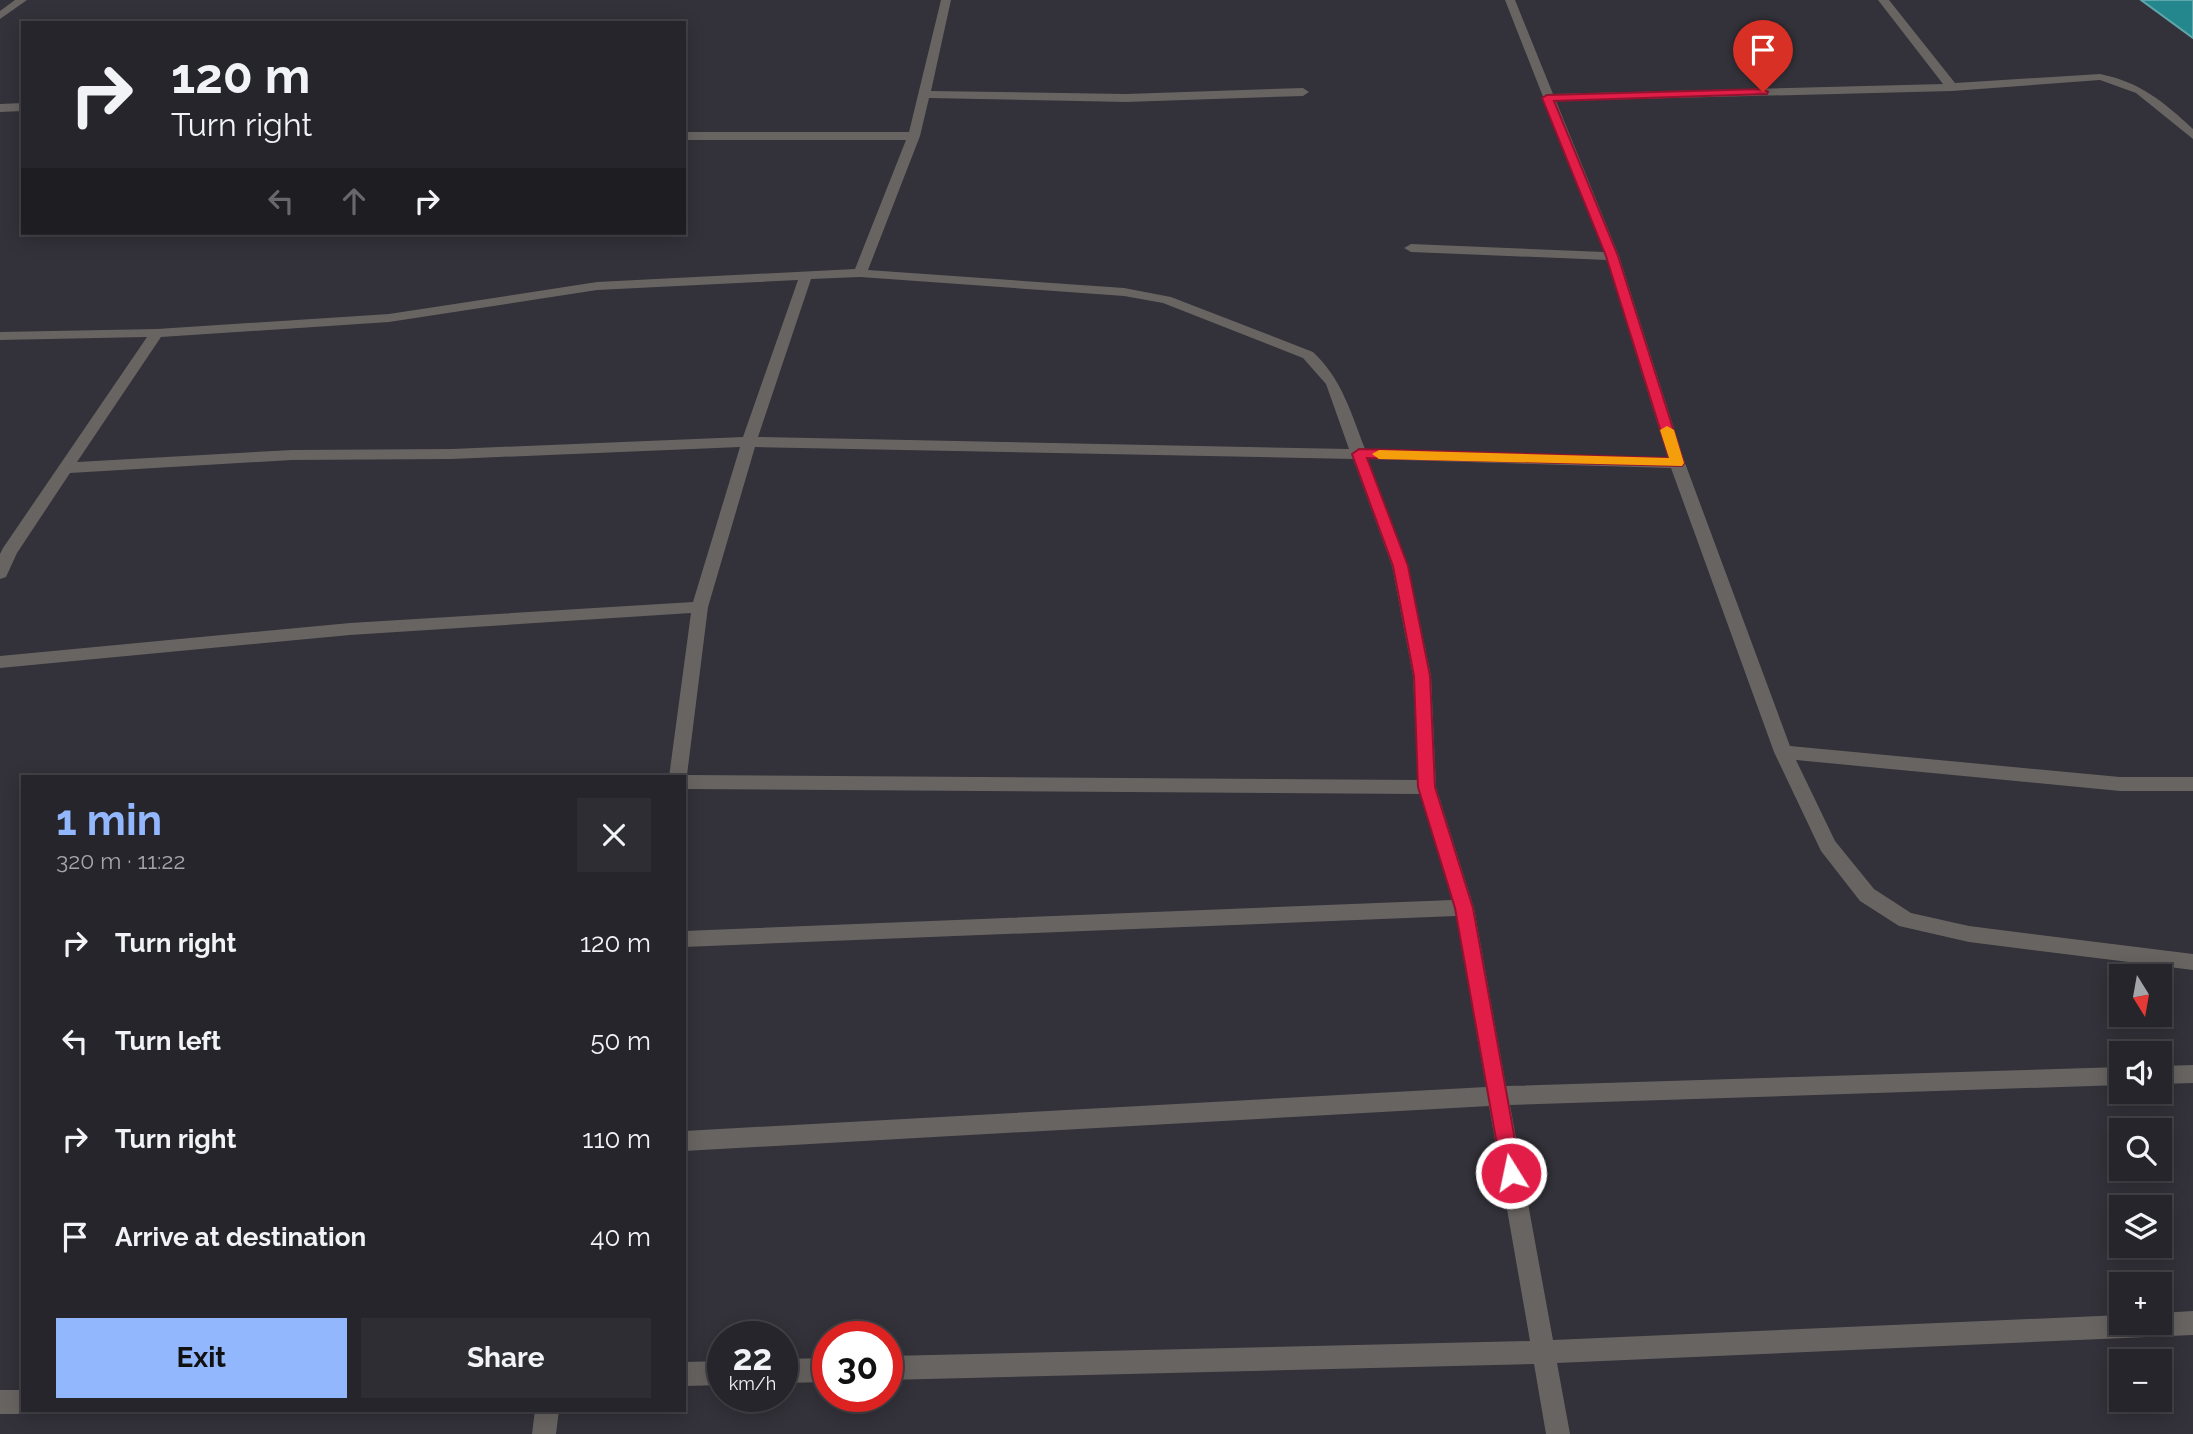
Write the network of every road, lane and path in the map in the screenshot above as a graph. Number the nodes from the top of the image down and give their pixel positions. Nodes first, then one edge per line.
1 (22, 0) edge
2 (946, 0) edge
3 (1510, 0) edge
4 (1883, 0) edge
5 (0, 16) edge
6 (1952, 87) junction
7 (1303, 92) dead end
8 (924, 93) junction
9 (1547, 98) junction
10 (21, 107) edge
11 (0, 108) edge
12 (2193, 135) edge
13 (686, 136) edge
14 (914, 136) junction
15 (1410, 248) dead end
16 (1612, 256) junction
17 (860, 273) junction
18 (806, 275) junction
19 (157, 334) junction
20 (0, 336) edge
21 (749, 442) junction
22 (1359, 454) junction
23 (1677, 463) junction
24 (67, 468) junction
25 (0, 573) edge
26 (700, 607) junction
27 (0, 662) edge
28 (1783, 752) junction
29 (678, 775) edge
30 (686, 782) edge
31 (2193, 784) edge
32 (1427, 787) junction
33 (1464, 908) junction
34 (686, 939) edge
35 (2193, 962) edge
36 (2193, 1074) edge
37 (2172, 1075) edge
38 (2109, 1076) edge
39 (1498, 1096) junction
40 (686, 1140) edge
41 (2193, 1323) edge
42 (1543, 1352) junction
43 (903, 1368) edge
44 (707, 1373) edge
45 (686, 1374) edge
46 (0, 1402) edge
47 (21, 1402) edge
48 (547, 1412) edge
49 (544, 1434) edge
50 (1558, 1434) edge

1 - 5 street
2 - 8 street
3 - 9 street
4 - 6 street
6 - 9 street
6 - 12 street
7 - 8 street
8 - 14 street
9 - 16 street
10 - 11 street
13 - 14 street
14 - 17 street
15 - 16 street
16 - 23 street
17 - 18 street
17 - 22 street
18 - 19 street
18 - 21 street
19 - 20 street
19 - 24 street
21 - 22 street
21 - 24 street
21 - 26 street
22 - 23 street
22 - 32 street
23 - 28 street
24 - 25 street
26 - 27 street
26 - 29 street
28 - 31 street
28 - 35 street
30 - 32 street
32 - 33 street
33 - 34 street
33 - 39 street
36 - 37 street
38 - 39 street
39 - 40 street
39 - 42 street
41 - 42 street
42 - 43 street
42 - 50 street
44 - 45 street
46 - 47 street
48 - 49 street

